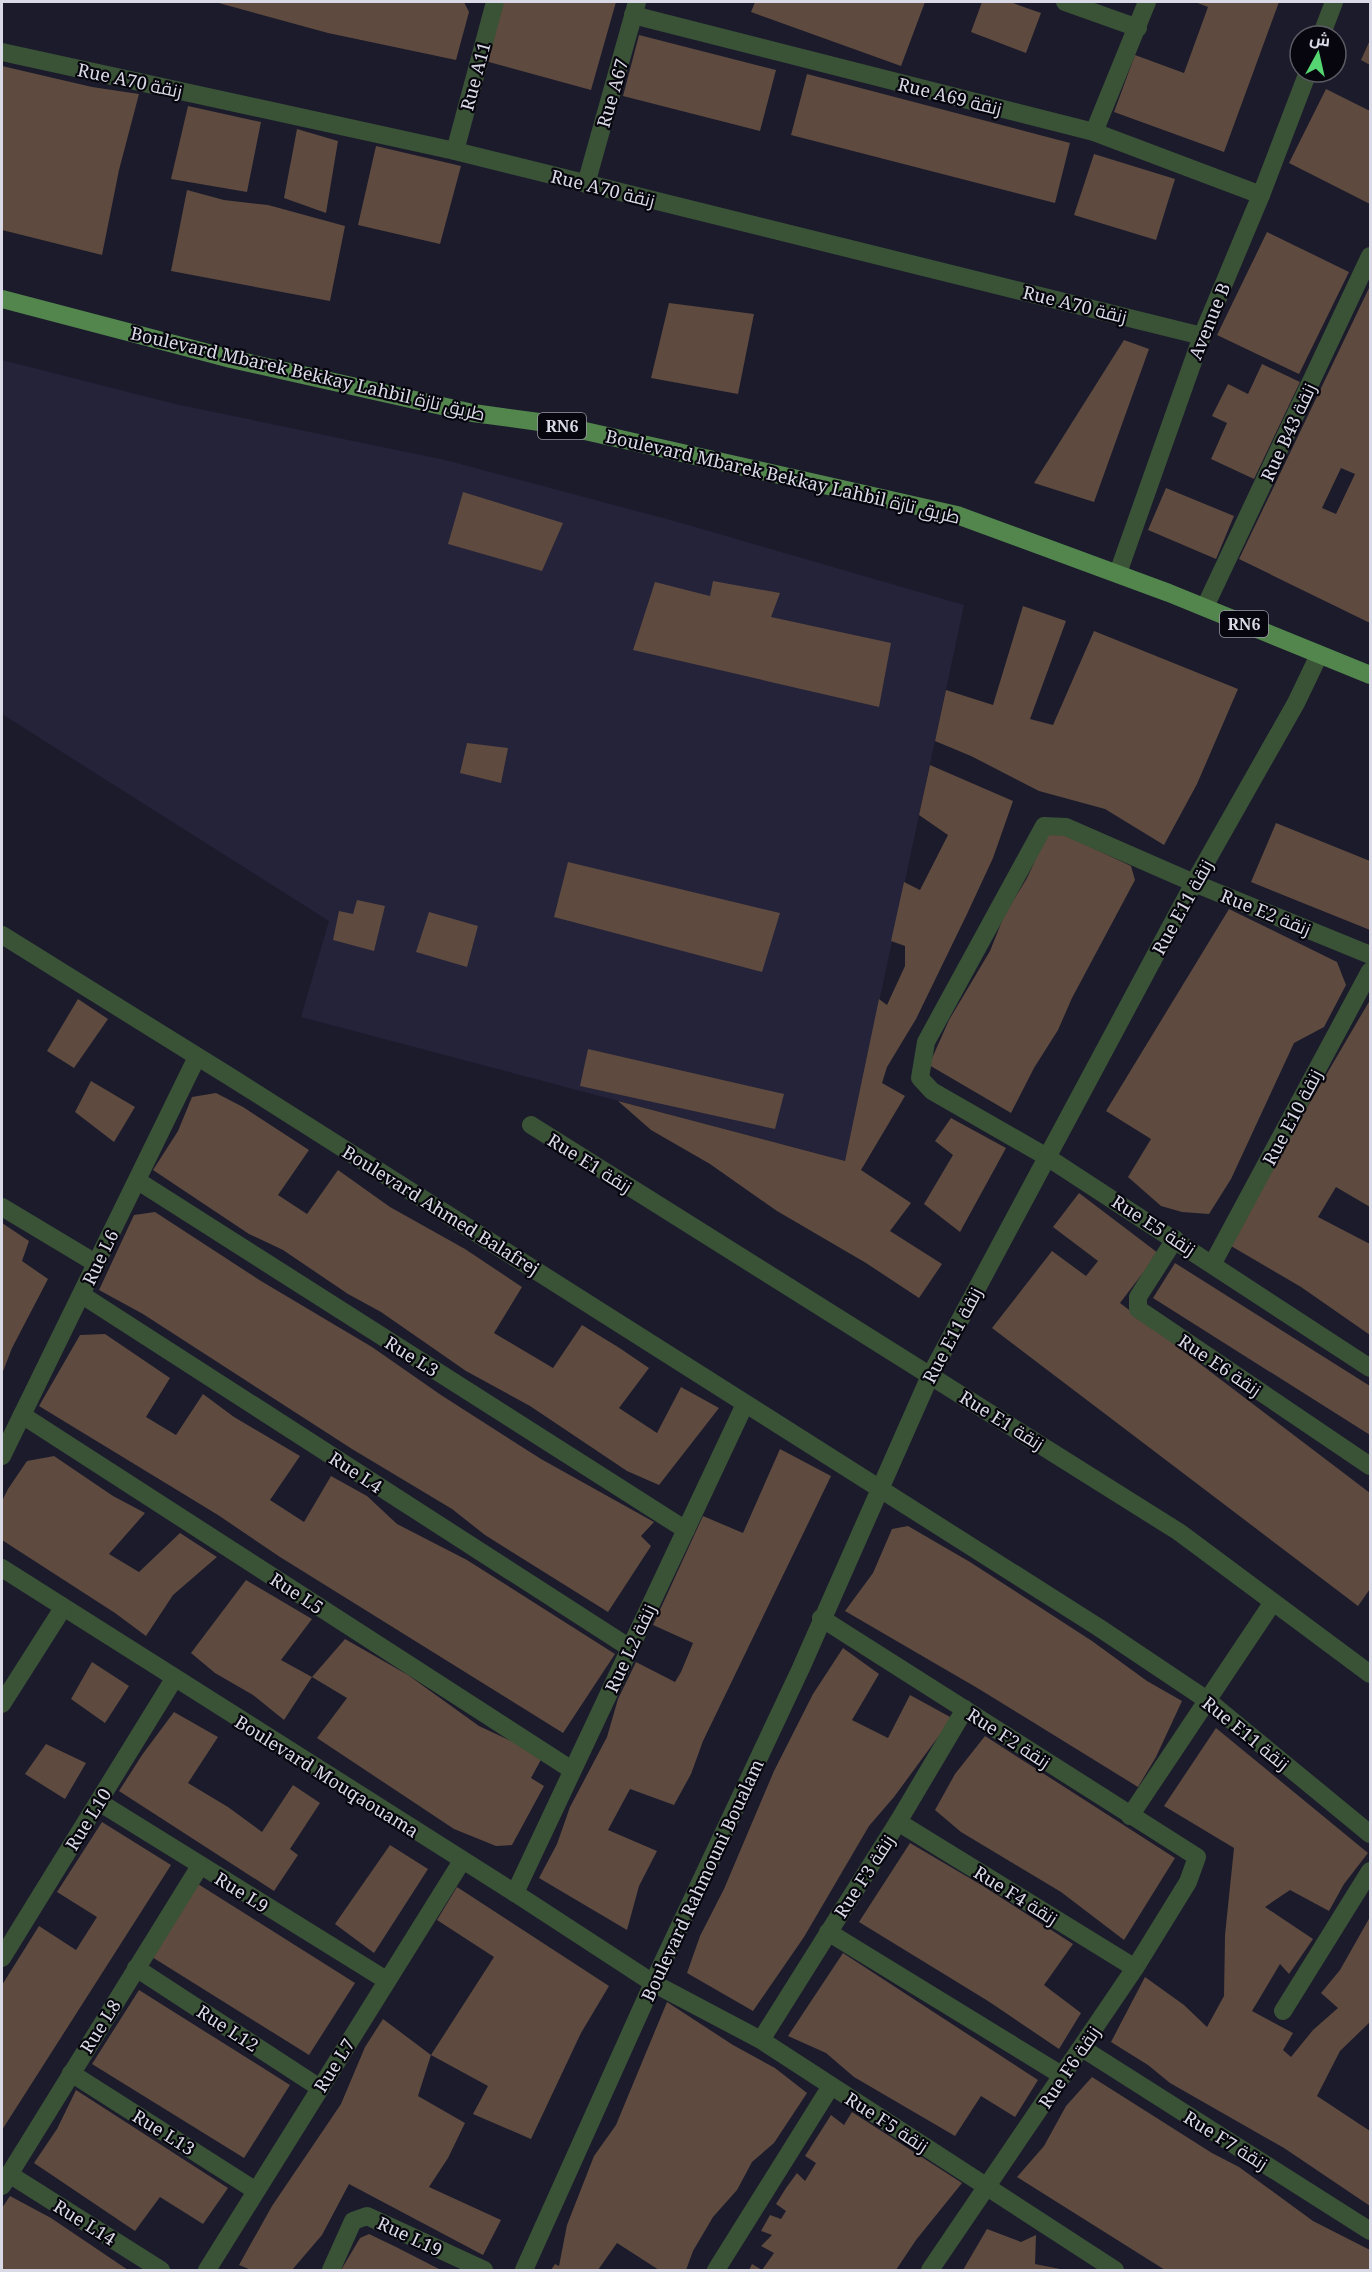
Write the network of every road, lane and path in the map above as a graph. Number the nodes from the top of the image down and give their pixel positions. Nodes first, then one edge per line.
1 (495, 2) edge
2 (1065, 2) edge
3 (1147, 2) edge
4 (1334, 2) edge
5 (635, 8) edge
6 (1326, 24) edge
7 (1138, 28) junction
8 (2, 52) edge
9 (1304, 84) edge
10 (1094, 132) junction
11 (456, 152) junction
12 (586, 184) junction
13 (1262, 195) junction
14 (1371, 256) edge
15 (2, 299) edge
16 (1202, 336) junction
17 (1118, 573) junction
18 (1205, 608) junction
19 (1319, 656) junction
20 (1368, 669) edge
21 (1194, 883) junction
22 (2, 935) edge
23 (1371, 955) edge
24 (1371, 971) edge
25 (197, 1057) junction
26 (932, 1092) joint
27 (531, 1125) dead end
28 (1047, 1157) junction
29 (138, 1181) junction
30 (2, 1207) edge
31 (1175, 1239) junction
32 (1213, 1263) junction
33 (97, 1264) junction
34 (82, 1295) junction
35 (1371, 1368) edge
36 (930, 1376) junction
37 (745, 1404) junction
38 (22, 1415) junction
39 (2, 1456) edge
40 (1371, 1466) edge
41 (879, 1488) junction
42 (686, 1530) junction
43 (2, 1568) edge
44 (1273, 1602) junction
45 (63, 1608) junction
46 (821, 1618) junction
47 (630, 1648) junction
48 (1371, 1674) edge
49 (174, 1679) junction
50 (1207, 1700) junction
51 (2, 1704) edge
52 (965, 1709) junction
53 (572, 1770) junction
54 (99, 1802) junction
55 (1130, 1816) junction
56 (898, 1822) junction
57 (1371, 1834) edge
58 (1197, 1857) joint
59 (462, 1861) junction
60 (200, 1866) junction
61 (1371, 1871) edge
62 (515, 1893) junction
63 (828, 1932) junction
64 (2, 1958) edge
65 (136, 1968) junction
66 (1135, 1968) junction
67 (386, 1980) junction
68 (653, 1983) junction
69 (1283, 2011) dead end
70 (761, 2040) junction
71 (1082, 2048) junction
72 (71, 2073) junction
73 (1063, 2076) junction
74 (831, 2086) junction
75 (320, 2088) junction
76 (5, 2180) edge
77 (987, 2187) junction
78 (256, 2191) junction
79 (1371, 2231) edge
80 (162, 2271) edge
81 (207, 2271) edge
82 (331, 2271) edge
83 (484, 2271) edge
84 (524, 2271) edge
85 (716, 2271) edge
86 (930, 2271) edge
87 (1115, 2271) edge

1 - 11 street, Rue A11
2 - 7 street
3 - 7 street
4 - 6 street
5 - 10 street, Rue A69 زنقة
5 - 12 street, Rue A67
7 - 10 street
8 - 11 street, Rue A70 زنقة
9 - 13 street, Avenue B
10 - 13 street, Rue A69 زنقة
11 - 12 street, Rue A70 زنقة
12 - 16 street, Rue A70 زنقة
13 - 16 street, Avenue B
14 - 18 street, Rue B43 زنقة
15 - 17 main road, Boulevard Mbarek Bekkay Lahbil طريق تازة / RN6
16 - 17 street, Avenue B
17 - 18 main road, Boulevard Mbarek Bekkay Lahbil طريق تازة / RN6
18 - 19 main road, Boulevard Mbarek Bekkay Lahbil طريق تازة / RN6
19 - 20 main road, Boulevard Mbarek Bekkay Lahbil طريق تازة / RN6
19 - 21 street, Rue E11 زنقة
21 - 23 street, Rue E2 زنقة
21 - 26 street, Rue E2 زنقة
21 - 28 street, Rue E11 زنقة
22 - 25 street, Boulevard Ahmed Balafrej
24 - 32 street, Rue E10 زنقة
25 - 29 street, Rue L6
25 - 37 street, Boulevard Ahmed Balafrej
26 - 28 street, Rue E5 زنقة
27 - 36 street, Rue E1 زنقة
28 - 31 street, Rue E5 زنقة
28 - 36 street, Rue E11 زنقة
29 - 33 street, Rue L6
29 - 42 street, Rue L3
30 - 33 street
31 - 32 street, Rue E5 زنقة
31 - 40 street, Rue E6 زنقة
32 - 35 street, Rue E5 زنقة
33 - 34 street, Rue L6
34 - 38 street, Rue L6
34 - 47 street, Rue L4
36 - 41 street, Rue E11 زنقة
36 - 44 street, Rue E1 زنقة
37 - 41 street, Boulevard Ahmed Balafrej
37 - 42 street, Rue L2 زنقة
38 - 39 street, Rue L6
38 - 53 street, Rue L5
41 - 46 street, Boulevard Rahmouni Boualam
41 - 50 street, Rue E11 زنقة
42 - 47 street, Rue L2 زنقة
43 - 45 street, Boulevard Mouqaouama
44 - 48 street, Rue E1 زنقة
44 - 50 street
45 - 49 street, Boulevard Mouqaouama
45 - 51 street
46 - 52 street, Rue F2 زنقة
46 - 68 street, Boulevard Rahmouni Boualam
47 - 53 street, Rue L2 زنقة
49 - 54 street, Rue L10
49 - 59 street, Boulevard Mouqaouama
50 - 55 street
50 - 57 street, Rue E11 زنقة
52 - 55 street, Rue F2 زنقة
52 - 56 street, Rue F3 زنقة
53 - 62 street, Rue L2 زنقة
54 - 60 street, Rue L9
54 - 64 street, Rue L10
55 - 58 street, Rue F2 زنقة
56 - 63 street, Rue F3 زنقة
56 - 66 street, Rue F4 زنقة
58 - 66 street, Rue F6 زنقة
59 - 62 street, Boulevard Mouqaouama
59 - 67 street, Rue L7
60 - 65 street, Rue L8
60 - 67 street, Rue L9
61 - 69 street
62 - 68 street, Boulevard Mouqaouama
63 - 70 street, Rue F3 زنقة
63 - 73 street
65 - 72 street, Rue L8
65 - 75 street, Rue L12
66 - 71 street, Rue F6 زنقة
67 - 75 street, Rue L7
68 - 70 street, Rue F5 زنقة
68 - 84 street, Boulevard Rahmouni Boualam
70 - 74 street, Rue F5 زنقة
71 - 73 street, Rue F6 زنقة
71 - 79 street, Rue F7 زنقة
72 - 76 street, Rue L8
72 - 78 street, Rue L13
73 - 77 street, Rue F6 زنقة
74 - 77 street, Rue F5 زنقة
74 - 85 street
75 - 78 street, Rue L7
76 - 80 street, Rue L14
77 - 86 street, Rue F6 زنقة
77 - 87 street, Rue F5 زنقة
78 - 81 street, Rue L7
82 - 83 street, Rue L19

